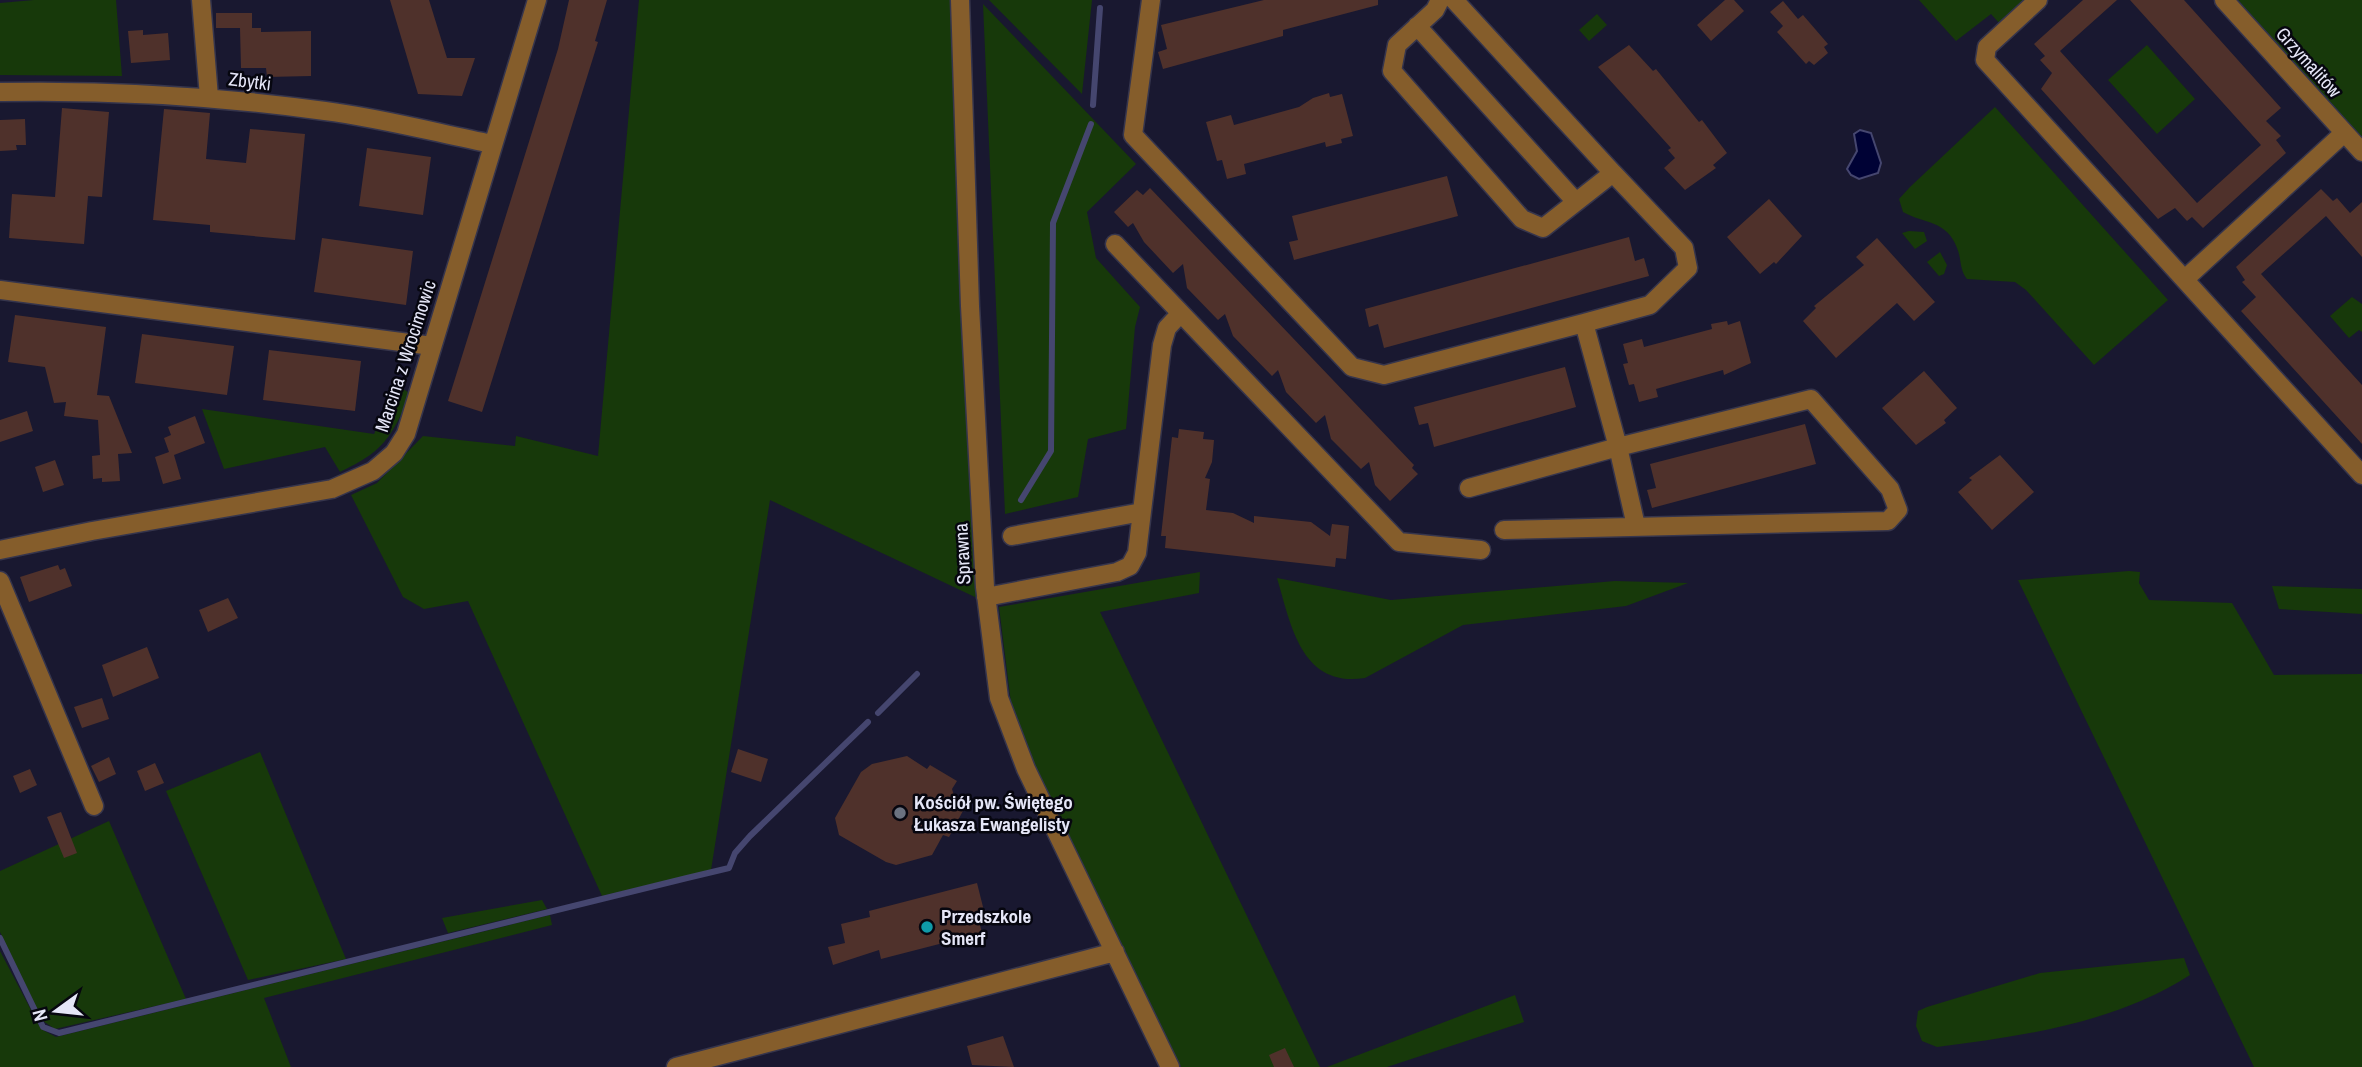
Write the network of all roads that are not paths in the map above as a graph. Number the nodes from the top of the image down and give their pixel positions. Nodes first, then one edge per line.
1 (201, 0) edge
2 (537, 0) edge
3 (960, 0) edge
4 (1151, 0) edge
5 (1440, 0) edge
6 (1454, 0) edge
7 (2038, 0) edge
8 (2224, 0) edge
9 (1417, 26) junction
10 (0, 92) edge
11 (209, 97) junction
12 (2344, 132) junction
13 (492, 144) junction
14 (2362, 152) edge
15 (1613, 173) junction
16 (1576, 202) junction
17 (1115, 244) dead end
18 (2185, 279) junction
19 (0, 290) edge
20 (1180, 314) junction
21 (1584, 323) junction
22 (432, 346) junction
23 (1618, 447) junction
24 (2362, 475) edge
25 (1469, 488) dead end
26 (1142, 512) junction
27 (1636, 526) junction
28 (1504, 530) dead end
29 (1012, 536) dead end
30 (0, 550) edge
31 (1481, 550) dead end
32 (0, 581) edge
33 (986, 597) junction
34 (94, 806) dead end
35 (1115, 952) junction
36 (676, 1067) edge
37 (1170, 1067) edge

1 - 11 street
2 - 13 street, Marcina z Wrocimowic
3 - 33 street, Sprawna
4 - 21 street
5 - 9 street
6 - 15 street
7 - 18 street
8 - 12 street, Grzymalitów
9 - 16 street
9 - 16 street
10 - 11 street, Zbytki
11 - 13 street, Zbytki
12 - 14 street, Grzymalitów
12 - 18 street
13 - 22 street, Marcina z Wrocimowic
15 - 16 street
15 - 21 street
17 - 20 street
18 - 24 street
19 - 22 street
20 - 26 street
20 - 31 street
21 - 23 street
22 - 30 street, Marcina z Wrocimowic
23 - 25 street
23 - 27 street
23 - 27 street
26 - 29 street
26 - 33 street
27 - 28 street
32 - 34 street
33 - 35 street, Sprawna
35 - 36 street
35 - 37 street, Sprawna

